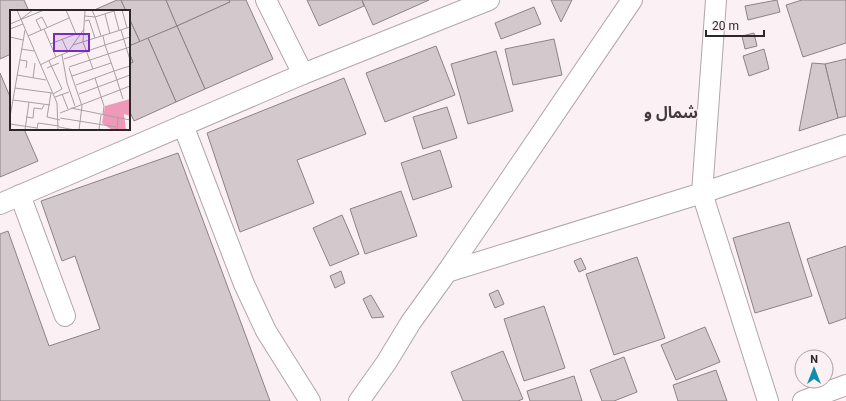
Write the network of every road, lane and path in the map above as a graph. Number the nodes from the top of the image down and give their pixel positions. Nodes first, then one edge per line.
1 (266, 0) edge
2 (489, 0) edge
3 (632, 0) edge
4 (716, 0) edge
5 (303, 74) junction
6 (183, 125) junction
7 (846, 145) edge
8 (702, 193) junction
9 (20, 195) junction
10 (0, 204) edge
11 (447, 272) junction
12 (65, 316) dead end
13 (846, 385) edge
14 (310, 401) edge
15 (359, 401) edge
16 (768, 401) edge
17 (803, 401) edge

1 - 5 street
2 - 5 street
3 - 11 street
4 - 8 street
5 - 6 street
6 - 9 street
6 - 14 street
7 - 8 street
8 - 11 street
8 - 16 street
9 - 10 street
9 - 12 street
11 - 15 street
13 - 17 street

